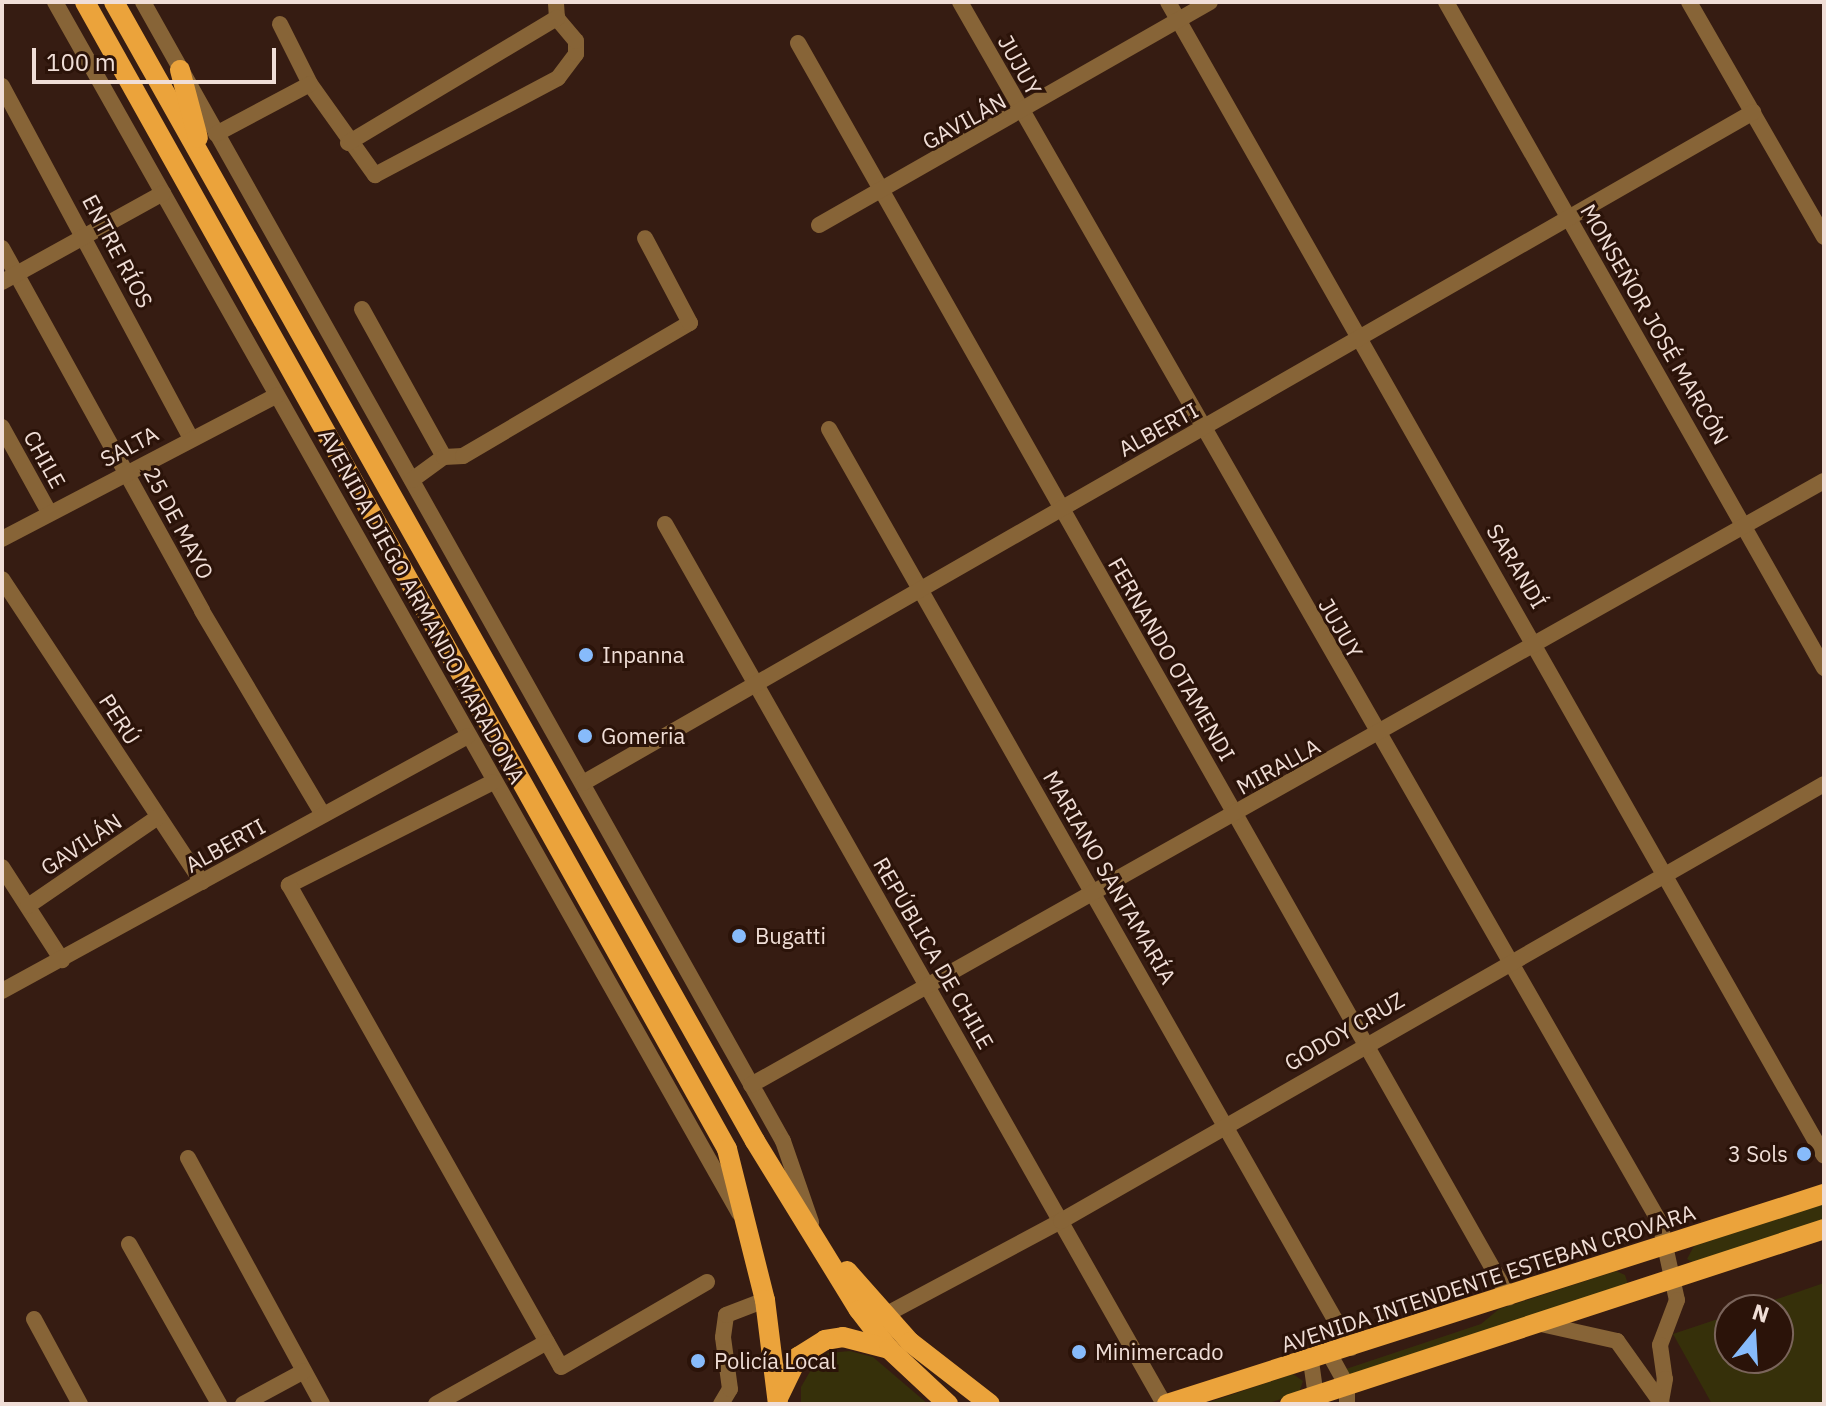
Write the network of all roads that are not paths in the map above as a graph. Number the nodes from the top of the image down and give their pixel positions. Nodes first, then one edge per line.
1 (55, 2) edge
2 (85, 2) edge
3 (114, 2) edge
4 (143, 2) edge
5 (960, 2) edge
6 (1168, 2) edge
7 (1210, 2) edge
8 (1446, 2) edge
9 (1689, 2) edge
10 (557, 10) edge
11 (1179, 20) junction
12 (280, 24) dead end
13 (798, 43) dead end
14 (180, 70) junction
15 (310, 84) junction
16 (2, 86) edge
17 (1753, 112) junction
18 (1022, 114) junction
19 (216, 134) junction
20 (348, 143) junction
21 (210, 176) junction
22 (884, 190) junction
23 (163, 193) junction
24 (1570, 220) junction
25 (819, 225) dead end
26 (1823, 233) edge
27 (86, 234) junction
28 (645, 238) dead end
29 (2, 248) edge
30 (10, 278) edge
31 (362, 309) dead end
32 (1359, 341) junction
33 (277, 395) junction
34 (2, 427) edge
35 (829, 429) dead end
36 (1203, 429) junction
37 (191, 438) junction
38 (444, 457) junction
39 (127, 472) junction
40 (412, 480) junction
41 (1824, 481) edge
42 (1059, 508) junction
43 (49, 512) junction
44 (665, 524) dead end
45 (1746, 526) junction
46 (2, 539) edge
47 (2, 579) edge
48 (921, 592) junction
49 (1539, 646) junction
50 (1824, 668) edge
51 (755, 684) junction
52 (468, 736) junction
53 (1377, 737) junction
54 (493, 782) junction
55 (583, 783) junction
56 (1824, 784) edge
57 (1237, 814) junction
58 (323, 815) junction
59 (158, 817) junction
60 (2, 867) edge
61 (1667, 874) junction
62 (202, 882) junction
63 (1095, 896) junction
64 (28, 906) junction
65 (62, 960) junction
66 (1510, 961) junction
67 (930, 988) junction
68 (2, 991) edge
69 (1368, 1042) junction
70 (751, 1085) junction
71 (1227, 1124) junction
72 (1824, 1156) edge
73 (188, 1158) dead end
74 (1824, 1194) edge
75 (1061, 1221) junction
76 (1824, 1229) edge
77 (750, 1232) junction
78 (816, 1234) junction
79 (129, 1244) dead end
80 (1669, 1245) junction
81 (1675, 1279) junction
82 (707, 1282) dead end
83 (1509, 1297) junction
84 (765, 1300) junction
85 (885, 1315) junction
86 (34, 1319) dead end
87 (1540, 1323) junction
88 (547, 1342) junction
89 (1351, 1348) junction
90 (889, 1349) junction
91 (1321, 1358) junction
92 (304, 1371) junction
93 (1347, 1395) edge
94 (1317, 1400) edge
95 (778, 1401) edge
96 (1661, 1403) edge
97 (80, 1404) edge
98 (219, 1404) edge
99 (243, 1404) edge
100 (322, 1404) edge
101 (436, 1404) edge
102 (721, 1404) edge
103 (948, 1404) edge
104 (990, 1404) edge
105 (1166, 1404) edge
106 (1290, 1404) edge

1 - 23 street, AVENIDA DIEGO ARMANDO MARADONA
2 - 77 main road, AVENIDA DIEGO ARMANDO MARADONA
3 - 21 main road, AVENIDA DIEGO ARMANDO MARADONA
4 - 14 street, AVENIDA DIEGO ARMANDO MARADONA
5 - 18 street, JUJUY
6 - 11 street, SARANDÍ
7 - 11 street, GAVILÁN
8 - 24 street, MONSEÑOR JOSÉ MARCÓN
9 - 17 street
10 - 20 street
10 - 20 street
11 - 18 street, GAVILÁN
11 - 32 street, SARANDÍ
12 - 15 street
13 - 22 street, FERNANDO OTAMENDI
14 - 19 street, AVENIDA DIEGO ARMANDO MARADONA
14 - 21 main road
15 - 19 street
15 - 20 street
16 - 27 street, ENTRE RÍOS
17 - 24 street, ALBERTI
17 - 26 street
18 - 22 street, GAVILÁN
18 - 36 street, JUJUY
19 - 40 street, AVENIDA DIEGO ARMANDO MARADONA
21 - 78 main road, AVENIDA DIEGO ARMANDO MARADONA
22 - 25 street, GAVILÁN
22 - 42 street, FERNANDO OTAMENDI
23 - 27 street
23 - 33 street, AVENIDA DIEGO ARMANDO MARADONA
24 - 32 street, ALBERTI
24 - 45 street, MONSEÑOR JOSÉ MARCÓN
27 - 30 street
27 - 37 street, ENTRE RÍOS
28 - 38 street
29 - 30 street, 25 DE MAYO
30 - 39 street, 25 DE MAYO
31 - 38 street
32 - 36 street, ALBERTI
32 - 49 street, SARANDÍ
33 - 37 street, SALTA
33 - 52 street, AVENIDA DIEGO ARMANDO MARADONA
34 - 43 street, CHILE
35 - 48 street, MARIANO SANTAMARÍA
36 - 42 street, ALBERTI
36 - 53 street, JUJUY
37 - 39 street, SALTA
38 - 40 street
39 - 43 street, SALTA
39 - 58 street, 25 DE MAYO
40 - 55 street, AVENIDA DIEGO ARMANDO MARADONA
41 - 45 street, MIRALLA
42 - 48 street, ALBERTI
42 - 57 street, FERNANDO OTAMENDI
43 - 46 street, SALTA
44 - 51 street, REPÚBLICA DE CHILE
45 - 49 street, MIRALLA
45 - 50 street, MONSEÑOR JOSÉ MARCÓN
47 - 59 street, PERÚ
48 - 51 street, ALBERTI
48 - 63 street, MARIANO SANTAMARÍA
49 - 53 street, MIRALLA
49 - 61 street, SARANDÍ
51 - 55 street, ALBERTI
51 - 67 street, REPÚBLICA DE CHILE
52 - 54 street, AVENIDA DIEGO ARMANDO MARADONA
52 - 58 street, ALBERTI
53 - 57 street, MIRALLA
53 - 66 street, JUJUY
54 - 77 street, AVENIDA DIEGO ARMANDO MARADONA
54 - 88 street
55 - 70 street, AVENIDA DIEGO ARMANDO MARADONA
56 - 61 street, GODOY CRUZ
57 - 63 street, MIRALLA
57 - 69 street, FERNANDO OTAMENDI
58 - 62 street, ALBERTI
59 - 62 street, PERÚ
59 - 64 street, GAVILÁN
60 - 64 street
61 - 66 street, GODOY CRUZ
61 - 72 street, SARANDÍ
62 - 65 street, ALBERTI
63 - 67 street, MIRALLA
63 - 71 street, MARIANO SANTAMARÍA
64 - 65 street
65 - 68 street, ALBERTI
66 - 69 street, GODOY CRUZ
66 - 80 street, JUJUY
67 - 70 street, MIRALLA
67 - 75 street, REPÚBLICA DE CHILE
69 - 71 street, GODOY CRUZ
69 - 83 street, FERNANDO OTAMENDI
70 - 78 street, AVENIDA DIEGO ARMANDO MARADONA
71 - 75 street, GODOY CRUZ
71 - 89 street, MARIANO SANTAMARÍA
73 - 92 street
74 - 80 main road, AVENIDA INTENDENTE ESTEBAN CROVARA
75 - 85 street, GODOY CRUZ
75 - 105 street, REPÚBLICA DE CHILE
76 - 81 main road
77 - 84 main road, AVENIDA DIEGO ARMANDO MARADONA
78 - 85 main road
78 - 90 main road, AVENIDA DIEGO ARMANDO MARADONA
79 - 98 street
80 - 81 street, JUJUY
80 - 83 main road, AVENIDA INTENDENTE ESTEBAN CROVARA
81 - 87 main road
81 - 96 street, JUJUY
82 - 88 street
83 - 89 main road, AVENIDA INTENDENTE ESTEBAN CROVARA
84 - 95 main road, AVENIDA DIEGO ARMANDO MARADONA
84 - 102 street
85 - 104 main road
86 - 97 street
87 - 93 main road
87 - 96 street
88 - 101 street
89 - 91 main road, AVENIDA INTENDENTE ESTEBAN CROVARA
90 - 95 main road
90 - 103 main road, AVENIDA DIEGO ARMANDO MARADONA
91 - 93 street
91 - 94 street
91 - 105 main road, AVENIDA INTENDENTE ESTEBAN CROVARA
92 - 99 street
92 - 100 street
93 - 94 main road
94 - 106 main road

